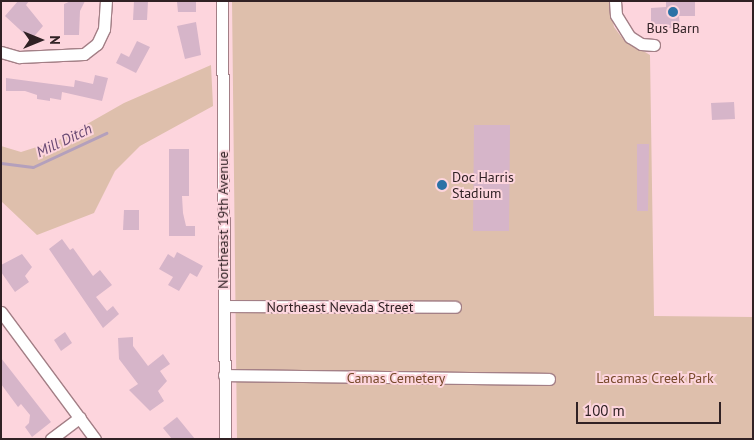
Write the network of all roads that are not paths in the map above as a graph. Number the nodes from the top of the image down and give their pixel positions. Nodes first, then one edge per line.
1 (106, 1) edge
2 (222, 1) edge
3 (615, 1) edge
4 (654, 45) dead end
5 (1, 52) edge
6 (224, 306) junction
7 (456, 306) dead end
8 (1, 312) edge
9 (224, 376) junction
10 (549, 379) dead end
11 (80, 417) junction
12 (51, 439) edge
13 (96, 439) edge
14 (225, 439) edge

1 - 5 street
2 - 6 street, Northeast 19th Avenue
3 - 4 street
6 - 7 street, Northeast Nevada Street
6 - 9 street, Northeast 19th Avenue
8 - 11 street
9 - 10 street
9 - 14 street, Northeast 19th Avenue
11 - 12 street
11 - 13 street

